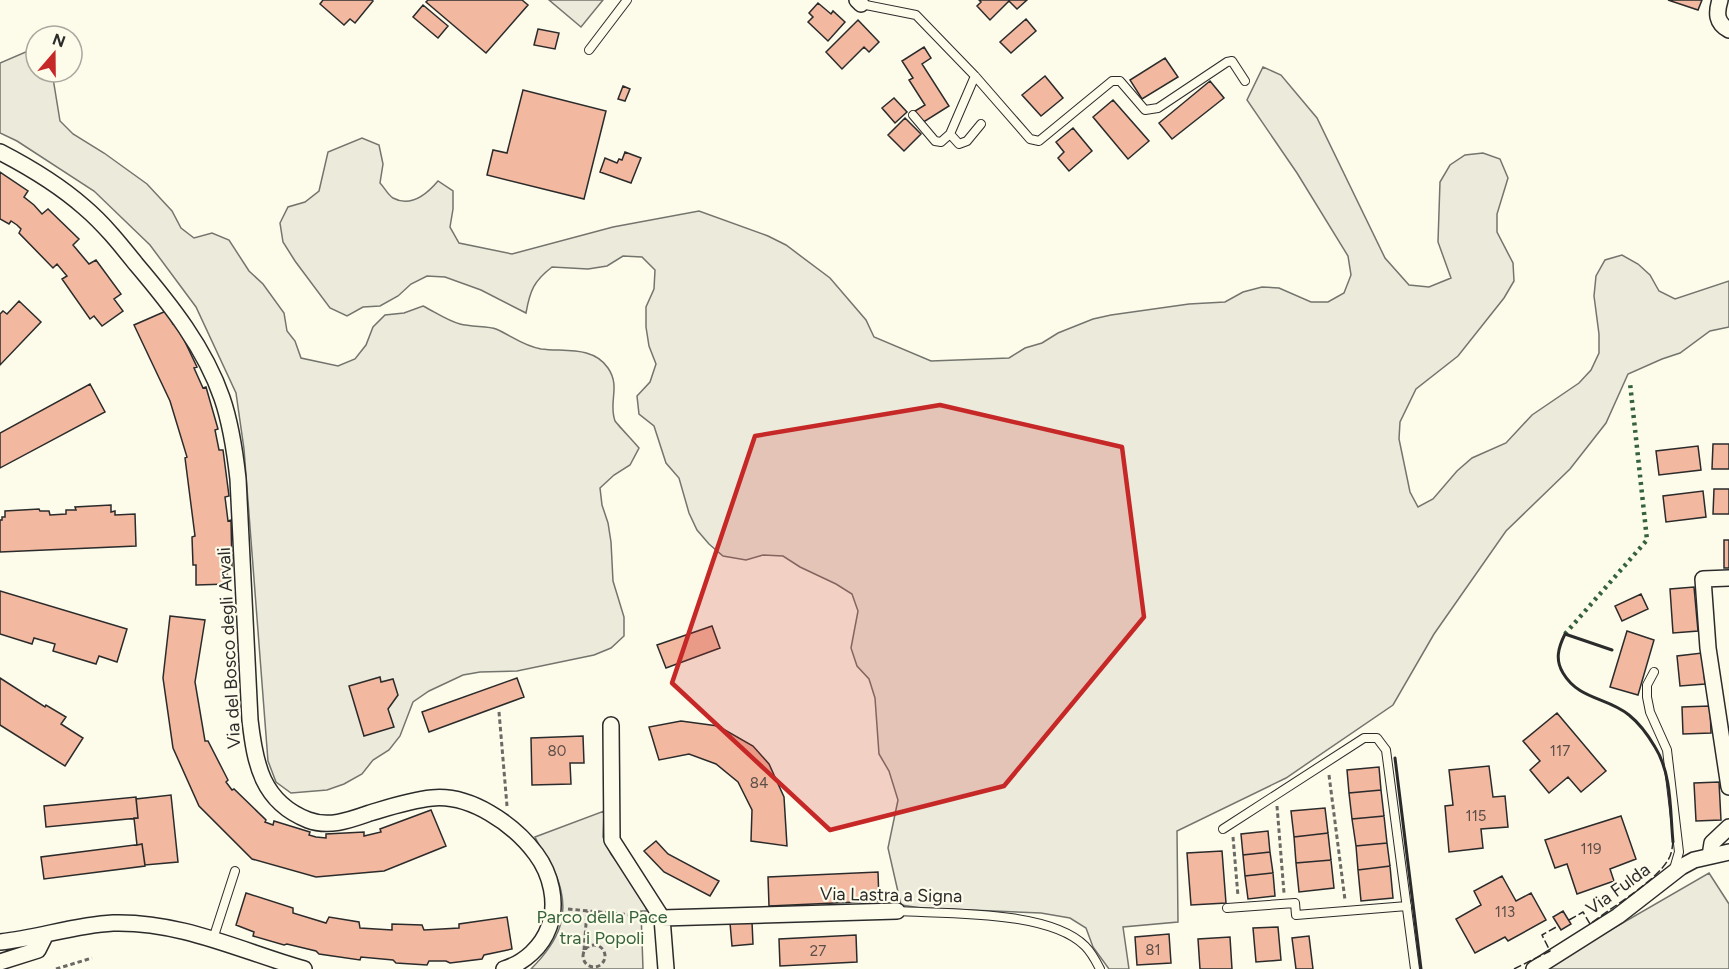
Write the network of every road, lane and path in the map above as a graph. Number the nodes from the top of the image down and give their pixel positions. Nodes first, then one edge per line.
1 (627, 0) edge
2 (1720, 0) edge
3 (860, 1) edge
4 (1729, 30) edge
5 (588, 50) dead end
6 (975, 76) junction
7 (1245, 81) dead end
8 (913, 116) dead end
9 (981, 124) dead end
10 (950, 134) junction
11 (0, 152) edge
12 (1729, 578) edge
13 (1654, 672) dead end
14 (499, 712) dead end
15 (611, 725) dead end
16 (1327, 762) junction
17 (1729, 787) edge
18 (1276, 794) junction
19 (1231, 823) junction
20 (508, 826) junction
21 (1729, 827) edge
22 (1222, 829) dead end
23 (1729, 852) edge
24 (1710, 856) junction
25 (235, 871) dead end
26 (1673, 873) junction
27 (1285, 903) junction
28 (1407, 906) junction
29 (1239, 907) junction
30 (553, 908) junction
31 (1227, 908) dead end
32 (586, 911) junction
33 (897, 911) joint
34 (1346, 911) junction
35 (662, 918) junction
36 (46, 934) junction
37 (213, 939) junction
38 (0, 942) edge
39 (584, 952) junction
40 (92, 958) dead end
41 (0, 962) edge
42 (604, 962) junction
43 (56, 969) edge
44 (304, 969) edge
45 (504, 969) edge
46 (603, 969) edge
47 (666, 969) edge
48 (1100, 969) edge
49 (1415, 969) edge
50 (1534, 969) edge

1 - 5 lane
2 - 4 street
3 - 6 lane
6 - 7 lane
6 - 10 lane
8 - 10 lane
9 - 10 lane
11 - 20 street, Via del Bosco degli Arvali
12 - 17 street
13 - 26 lane
14 - 20 path
15 - 35 street
16 - 18 lane
16 - 28 lane
16 - 34 path
18 - 19 lane
18 - 27 path
19 - 22 lane
19 - 29 path
20 - 30 street, Via del Bosco degli Arvali
21 - 24 street
23 - 24 street, Via Fulda
24 - 26 street, Via Fulda
25 - 37 lane
26 - 50 street, Via Fulda
27 - 29 lane
27 - 34 lane
28 - 34 lane
28 - 49 lane
29 - 31 lane
30 - 32 path
30 - 45 street, Via del Bosco degli Arvali
32 - 35 path
32 - 39 path
33 - 35 street, Via Lastra a Signa
33 - 48 lane, Via Lastra a Signa
35 - 47 street
36 - 37 street
36 - 38 street
36 - 41 street
37 - 44 street
39 - 42 path
39 - 42 path
40 - 43 path
42 - 46 path

